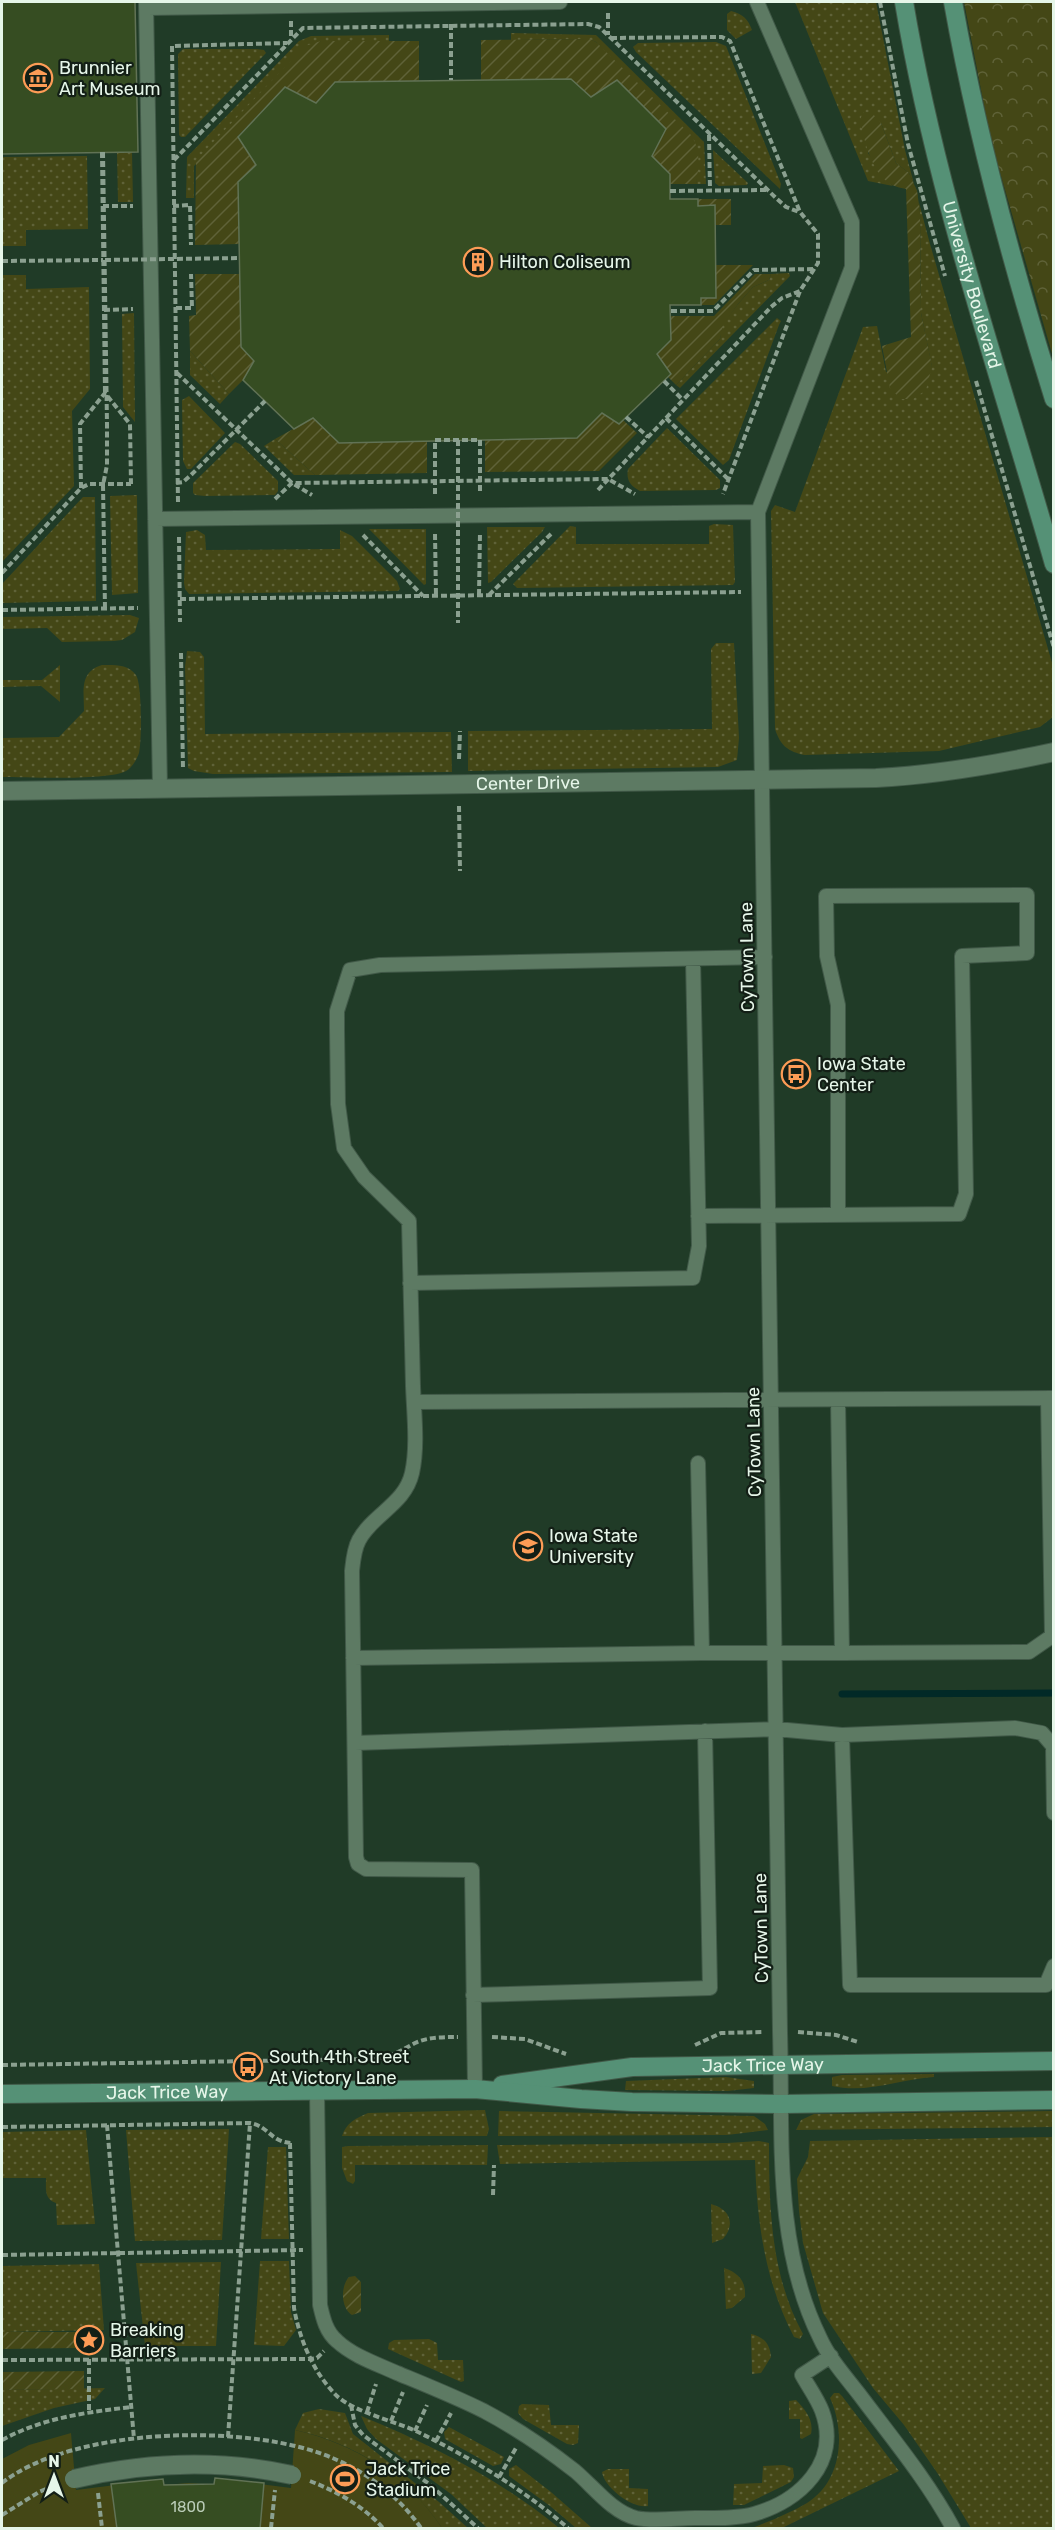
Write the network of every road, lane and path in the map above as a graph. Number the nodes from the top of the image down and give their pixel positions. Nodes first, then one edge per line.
1 (560, 2) edge
2 (757, 2) edge
3 (904, 2) edge
4 (953, 2) edge
5 (146, 5) edge
6 (608, 13) dead end
7 (451, 15) dead end
8 (291, 18) dead end
9 (451, 26) junction
10 (609, 37) junction
11 (291, 39) junction
12 (287, 43) junction
13 (451, 80) dead end
14 (709, 135) junction
15 (174, 160) junction
16 (710, 190) junction
17 (766, 190) junction
18 (670, 191) dead end
19 (103, 206) junction
20 (133, 206) dead end
21 (172, 206) junction
22 (800, 212) junction
23 (191, 245) dead end
24 (240, 258) dead end
25 (104, 260) junction
26 (2, 261) edge
27 (816, 268) junction
28 (191, 274) dead end
29 (800, 291) junction
30 (176, 308) junction
31 (134, 309) dead end
32 (170, 309) dead end
33 (104, 310) junction
34 (671, 311) dead end
35 (176, 373) junction
36 (664, 381) dead end
37 (105, 393) junction
38 (1053, 399) edge
39 (683, 400) junction
40 (265, 401) dead end
41 (626, 417) dead end
42 (666, 418) junction
43 (236, 431) junction
44 (648, 438) junction
45 (458, 440) junction
46 (608, 479) junction
47 (729, 480) junction
48 (480, 481) junction
49 (435, 482) junction
50 (178, 483) junction
51 (292, 483) junction
52 (103, 484) junction
53 (131, 484) junction
54 (137, 484) dead end
55 (81, 488) junction
56 (598, 490) dead end
57 (480, 493) dead end
58 (435, 494) dead end
59 (312, 495) dead end
60 (711, 495) dead end
61 (641, 496) dead end
62 (178, 501) dead end
63 (758, 512) junction
64 (155, 519) junction
65 (558, 526) dead end
66 (435, 527) dead end
67 (480, 527) dead end
68 (355, 528) dead end
69 (179, 536) dead end
70 (1053, 564) edge
71 (2, 573) edge
72 (741, 592) dead end
73 (479, 595) junction
74 (489, 595) junction
75 (424, 596) junction
76 (436, 596) junction
77 (458, 596) junction
78 (180, 599) junction
79 (105, 608) junction
80 (138, 608) dead end
81 (2, 610) edge
82 (180, 622) dead end
83 (458, 623) dead end
84 (181, 653) dead end
85 (460, 731) dead end
86 (1053, 752) edge
87 (459, 759) dead end
88 (762, 781) junction
89 (160, 789) junction
90 (183, 789) junction
91 (2, 791) edge
92 (459, 806) dead end
93 (460, 871) dead end
94 (765, 957) junction
95 (693, 959) junction
96 (838, 1214) junction
97 (768, 1215) junction
98 (698, 1216) junction
99 (410, 1284) junction
100 (1051, 1398) edge
101 (771, 1400) junction
102 (838, 1400) junction
103 (414, 1402) junction
104 (698, 1463) dead end
105 (702, 1653) junction
106 (842, 1653) junction
107 (775, 1655) junction
108 (353, 1658) junction
109 (776, 1729) junction
110 (705, 1731) junction
111 (842, 1735) junction
112 (355, 1743) junction
113 (1053, 1813) edge
114 (1053, 1966) edge
115 (473, 1995) junction
116 (457, 2037) dead end
117 (1053, 2061) edge
118 (781, 2064) junction
119 (2, 2065) edge
120 (475, 2089) junction
121 (317, 2091) junction
122 (2, 2094) edge
123 (1053, 2100) edge
124 (782, 2104) junction
125 (240, 2114) dead end
126 (172, 2115) dead end
127 (250, 2123) junction
128 (172, 2124) junction
129 (240, 2124) junction
130 (107, 2125) junction
131 (2, 2127) edge
132 (293, 2143) dead end
133 (494, 2165) dead end
134 (494, 2195) dead end
135 (295, 2250) dead end
136 (241, 2251) junction
137 (118, 2253) junction
138 (2, 2254) edge
139 (831, 2356) junction
140 (316, 2358) dead end
141 (89, 2359) junction
142 (128, 2359) junction
143 (234, 2359) junction
144 (2, 2360) edge
145 (373, 2395) dead end
146 (351, 2404) dead end
147 (398, 2404) dead end
148 (132, 2407) junction
149 (367, 2412) dead end
150 (89, 2413) junction
151 (423, 2414) dead end
152 (391, 2421) dead end
153 (445, 2424) dead end
154 (415, 2431) dead end
155 (228, 2437) junction
156 (134, 2439) junction
157 (2, 2440) edge
158 (436, 2441) dead end
159 (509, 2460) dead end
160 (292, 2475) joint
161 (499, 2477) dead end
162 (74, 2479) joint
163 (2, 2483) edge
164 (275, 2484) dead end
165 (97, 2486) dead end
166 (2, 2515) edge
167 (102, 2529) edge
168 (271, 2529) edge
169 (383, 2529) edge
170 (421, 2529) edge
171 (478, 2529) edge
172 (953, 2529) edge

1 - 5 lane
2 - 63 lane
3 - 70 street, University Boulevard
4 - 38 street
5 - 64 lane
6 - 10 path
7 - 9 path
8 - 11 path
9 - 10 path
9 - 11 path
9 - 13 path
10 - 14 path
10 - 22 path
11 - 12 path
12 - 15 path
12 - 15 path
14 - 16 path
14 - 17 path
15 - 21 path
16 - 17 path
16 - 18 path
17 - 22 path
19 - 20 path
19 - 25 path
19 - 25 path, bridge
21 - 23 path
21 - 30 path
22 - 27 path
24 - 25 path, bridge
25 - 26 path
25 - 33 path
25 - 52 path, bridge
27 - 29 path
27 - 34 path
28 - 30 path
29 - 39 path
29 - 47 path
30 - 32 path
30 - 35 path
31 - 33 path
33 - 37 path
35 - 43 path
35 - 50 path
36 - 39 path
37 - 53 path
37 - 55 path
39 - 42 path
40 - 43 path
41 - 44 path
42 - 44 path
42 - 47 path
43 - 50 path
43 - 51 path
44 - 46 path
45 - 48 path
45 - 49 path
45 - 77 path, bridge
46 - 48 path
46 - 56 path
46 - 61 path
47 - 60 path
48 - 49 path
48 - 57 path
49 - 51 path
49 - 58 path
50 - 62 path
51 - 59 path
52 - 53 path
52 - 55 path
52 - 79 path
53 - 54 path
55 - 71 path
63 - 64 lane
63 - 88 lane, CyTown Lane
64 - 89 lane
65 - 74 path
66 - 76 path
67 - 73 path
68 - 75 path
69 - 78 path
72 - 74 path
73 - 74 path
73 - 77 path
75 - 76 path
75 - 78 path
76 - 77 path
77 - 83 path
78 - 82 path
79 - 80 path
79 - 81 path
84 - 90 path
85 - 87 path
86 - 88 street, Center Drive
88 - 90 street, Center Drive
88 - 94 lane, CyTown Lane
89 - 90 street, Center Drive
89 - 91 street, Center Drive
92 - 93 path
94 - 95 lane
94 - 97 lane, CyTown Lane
95 - 98 lane
95 - 99 lane
96 - 96 lane
96 - 97 lane
97 - 98 lane
97 - 101 lane, CyTown Lane
98 - 99 lane
99 - 103 lane
100 - 102 lane
100 - 106 lane
101 - 102 lane
101 - 103 lane
101 - 107 lane, CyTown Lane
102 - 106 lane
103 - 108 lane
104 - 105 lane
105 - 107 lane
105 - 108 lane
106 - 107 lane
107 - 109 lane, CyTown Lane
108 - 112 lane
109 - 110 lane
109 - 111 lane
109 - 118 lane, CyTown Lane
110 - 112 lane
110 - 115 lane
111 - 113 lane
111 - 114 lane
112 - 115 lane
115 - 120 lane
116 - 119 path
117 - 118 street, Jack Trice Way
118 - 120 street, Jack Trice Way
118 - 124 lane, CyTown Lane
120 - 121 street, Jack Trice Way
120 - 124 street, Jack Trice Way
121 - 122 street, Jack Trice Way
121 - 139 lane
123 - 124 street, Jack Trice Way
124 - 139 lane, CyTown Lane
125 - 129 path
126 - 128 path
127 - 129 path
127 - 132 path
127 - 136 path
128 - 129 path
128 - 130 path
130 - 131 path
130 - 137 path
133 - 134 path
135 - 136 path
136 - 137 path
136 - 143 path
137 - 138 path
137 - 142 path
139 - 172 lane, CyTown Lane
140 - 143 path
141 - 142 path
141 - 144 path
141 - 150 path
142 - 143 path
142 - 148 path
143 - 155 path
145 - 149 path
146 - 171 path
147 - 152 path
148 - 150 path
148 - 156 path
150 - 157 path
151 - 154 path
153 - 158 path
155 - 156 path
155 - 170 path
156 - 163 path
159 - 161 path
160 - 162 street, bridge
160 - 169 path
162 - 166 path
164 - 168 path
165 - 167 path

